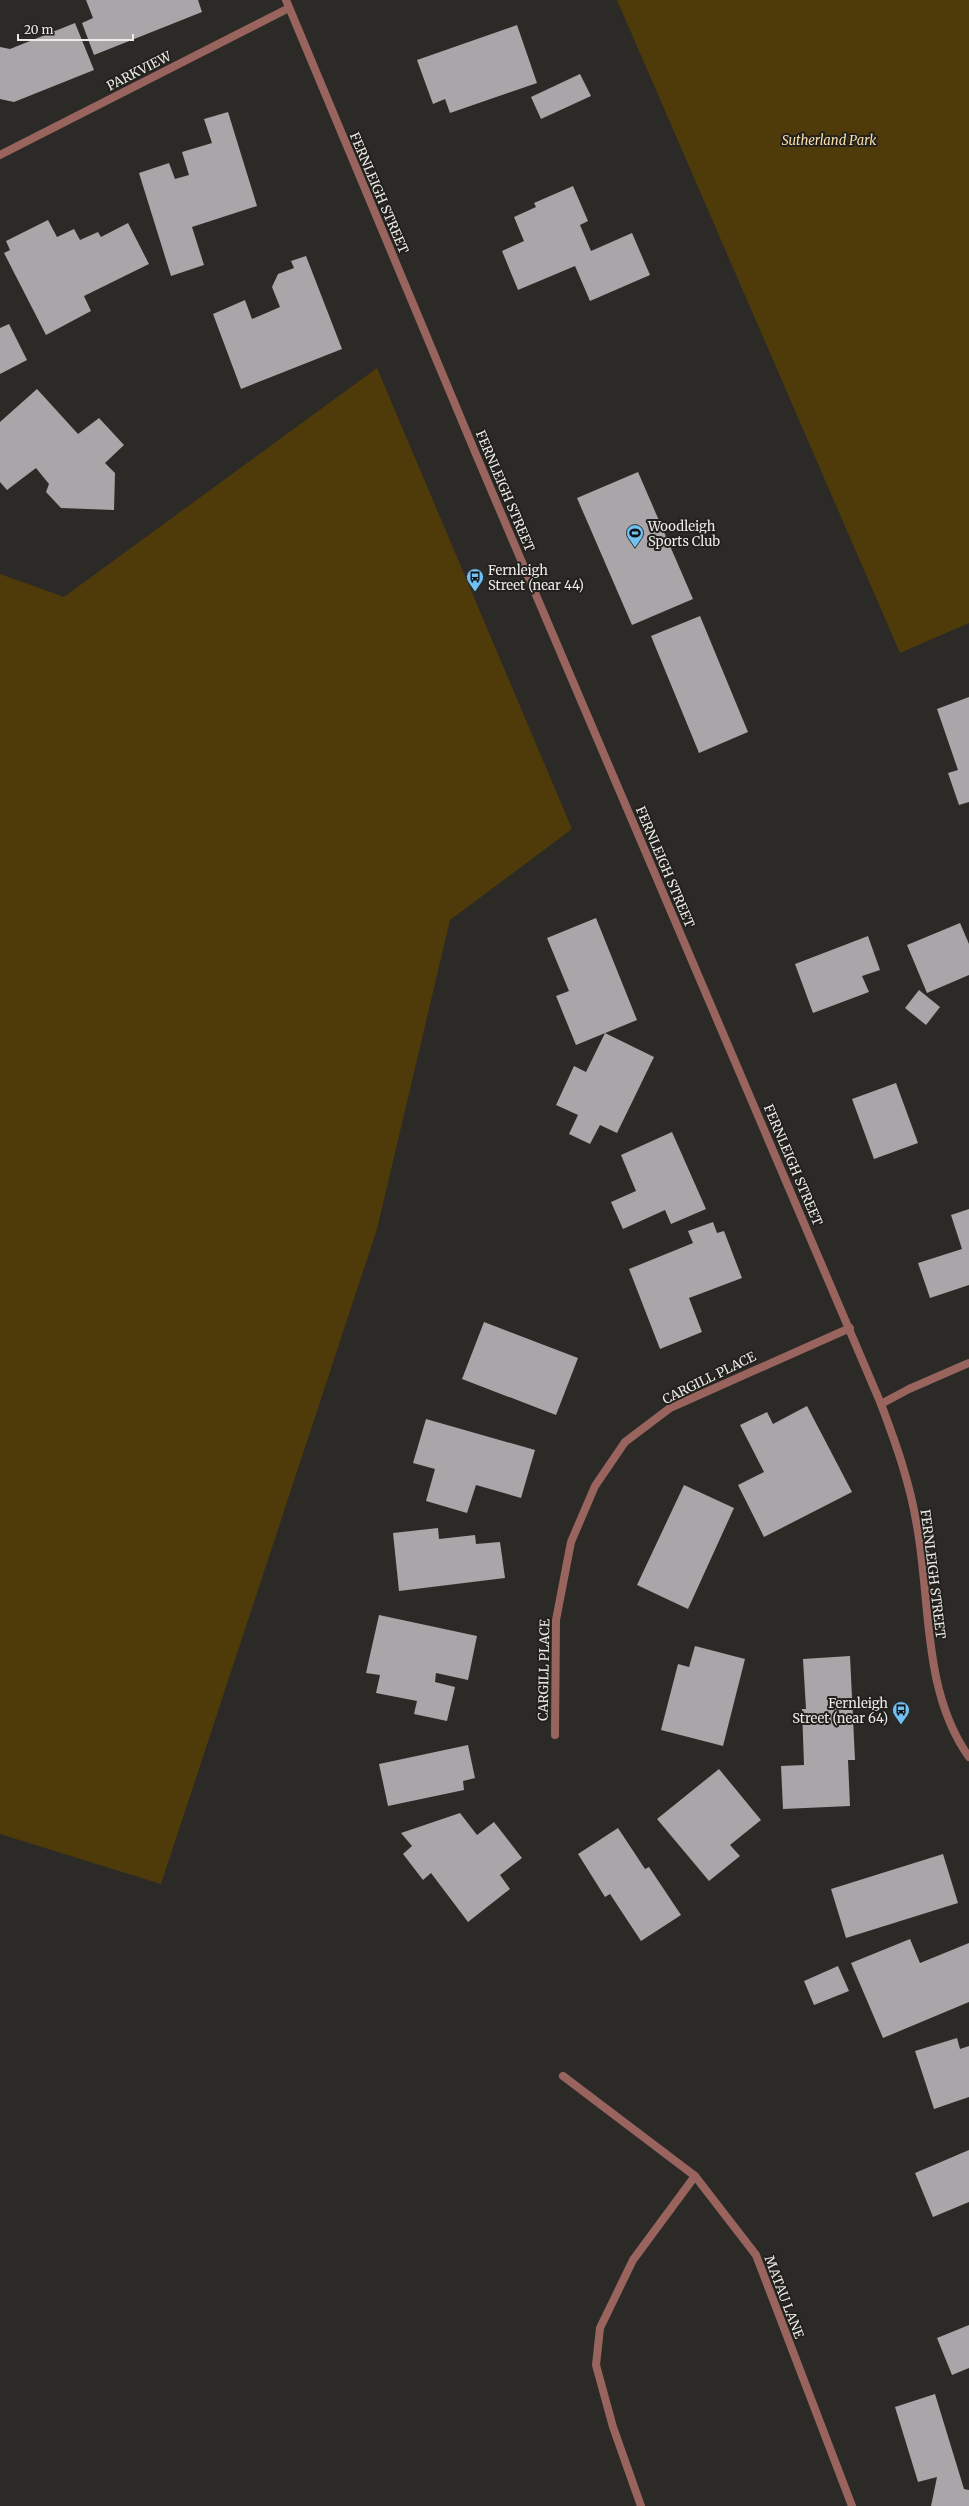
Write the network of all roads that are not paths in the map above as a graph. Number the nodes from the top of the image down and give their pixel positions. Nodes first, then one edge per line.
1 (287, 4) edge
2 (0, 155) edge
3 (850, 1328) junction
4 (969, 1363) edge
5 (881, 1404) junction
6 (555, 1735) dead end
7 (969, 1757) edge
8 (563, 2076) dead end
9 (695, 2176) junction
10 (641, 2506) edge
11 (852, 2506) edge

1 - 2 street, PARKVIEW
1 - 3 street, FERNLEIGH STREET
3 - 5 street, FERNLEIGH STREET
3 - 6 street, CARGILL PLACE
4 - 5 street
5 - 7 street, FERNLEIGH STREET
8 - 9 street, MATAU LANE
9 - 10 street
9 - 11 street, MATAU LANE

